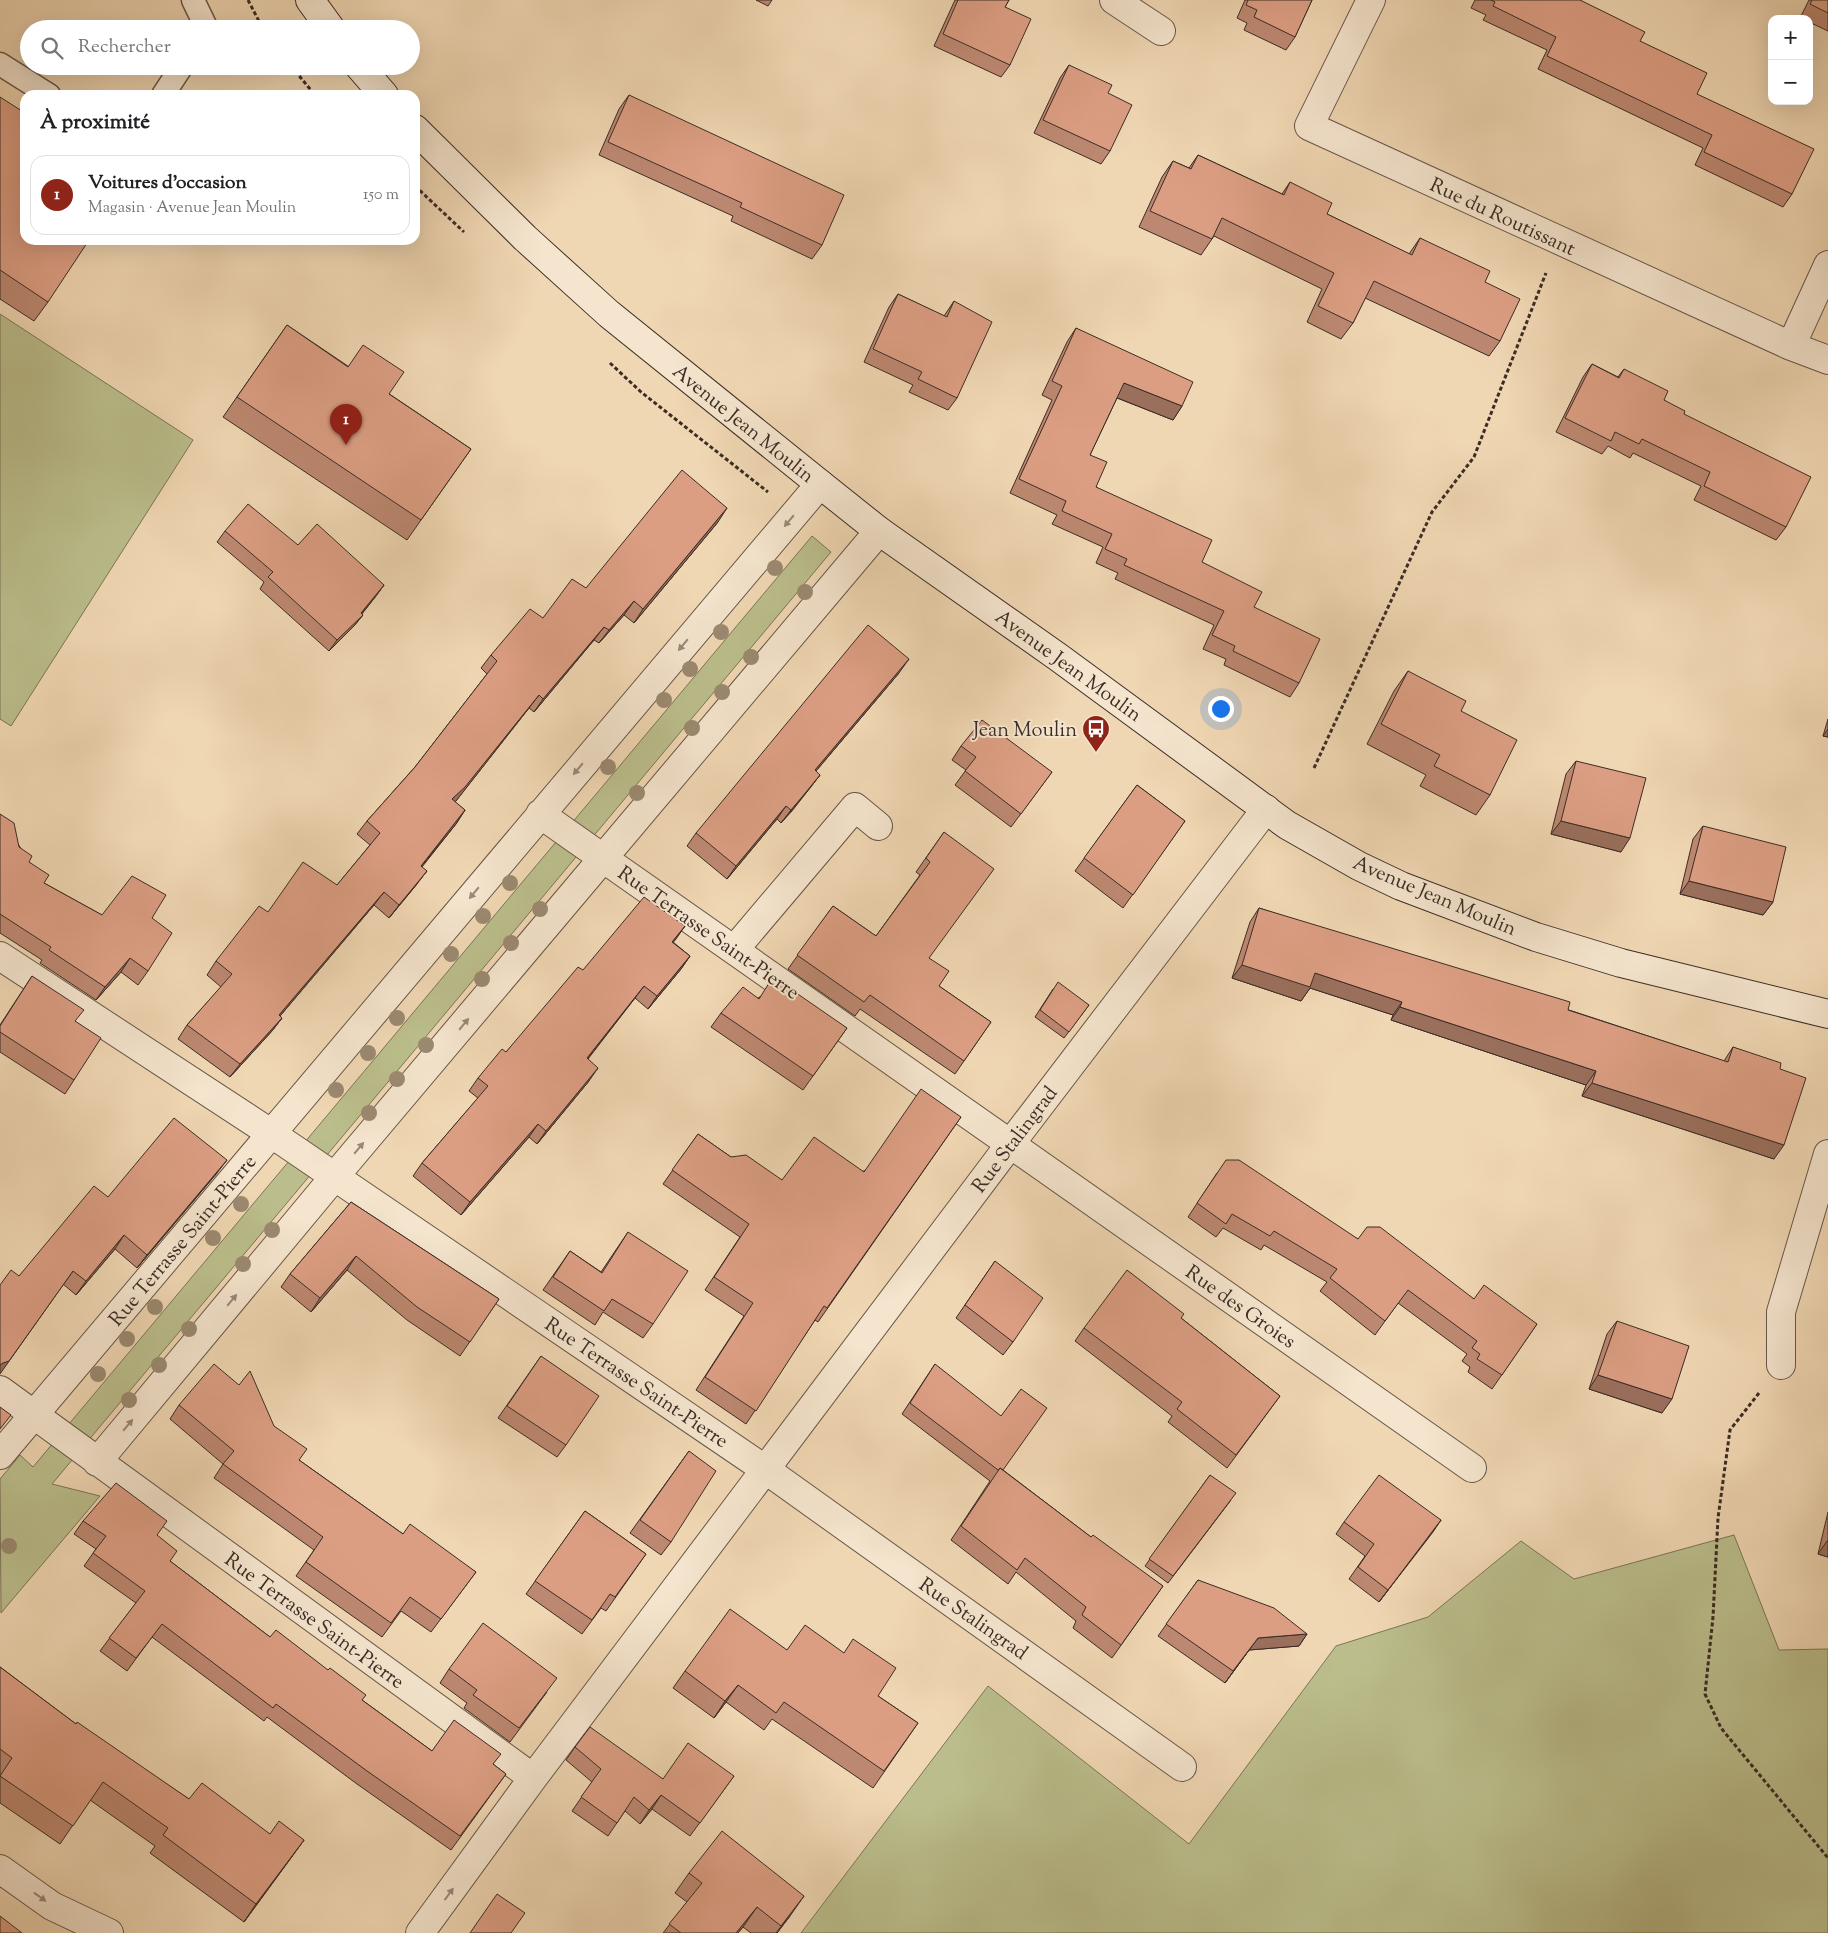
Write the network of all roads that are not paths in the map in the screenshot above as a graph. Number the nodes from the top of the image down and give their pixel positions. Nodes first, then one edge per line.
1 (193, 0) edge
2 (310, 0) edge
3 (1114, 0) edge
4 (1371, 0) edge
5 (203, 20) edge
6 (324, 20) edge
7 (1161, 31) dead end
8 (0, 64) edge
9 (176, 75) edge
10 (367, 75) edge
11 (41, 90) edge
12 (166, 90) edge
13 (380, 90) edge
14 (420, 134) edge
15 (1828, 265) edge
16 (1791, 346) junction
17 (1828, 360) edge
18 (820, 484) junction
19 (879, 530) junction
20 (1266, 810) junction
21 (540, 814) junction
22 (878, 826) dead end
23 (604, 859) junction
24 (734, 950) junction
25 (0, 956) edge
26 (1828, 1014) edge
27 (272, 1134) junction
28 (1011, 1143) junction
29 (1828, 1154) edge
30 (335, 1176) junction
31 (1781, 1365) road end
32 (0, 1390) edge
33 (34, 1415) junction
34 (0, 1455) edge
35 (97, 1462) junction
36 (1472, 1468) dead end
37 (766, 1470) junction
38 (1182, 1767) dead end
39 (533, 1778) junction
40 (0, 1869) edge
41 (109, 1933) edge
42 (420, 1933) edge

1 - 5 lane
2 - 6 street
3 - 7 street
4 - 16 street, Rue du Routissant
8 - 11 lane
9 - 12 lane
10 - 13 street
14 - 18 street, Avenue Jean Moulin
15 - 16 street
16 - 17 street, Rue du Routissant
18 - 19 street, Avenue Jean Moulin
18 -> 21 street, Rue Terrasse Saint-Pierre
19 - 20 street, Avenue Jean Moulin
19 - 23 street, Rue Terrasse Saint-Pierre
20 - 26 street, Avenue Jean Moulin
20 - 28 street, Rue Stalingrad
21 - 23 street, Rue Terrasse Saint-Pierre
21 -> 27 street, Rue Terrasse Saint-Pierre
22 - 24 street
23 - 24 street, Rue Terrasse Saint-Pierre
30 -> 23 street, Rue Terrasse Saint-Pierre
24 - 28 street, Rue Terrasse Saint-Pierre
25 - 27 street, Rue Terrasse Saint-Pierre
27 - 30 street, Rue Terrasse Saint-Pierre
27 - 33 street, Rue Terrasse Saint-Pierre
28 - 36 street, Rue des Groies
28 - 37 street, Rue Stalingrad
29 - 31 street
35 -> 30 street, Rue Terrasse Saint-Pierre
30 - 37 street, Rue Terrasse Saint-Pierre
32 - 33 street, Rue Terrasse Saint-Pierre
33 - 34 street
33 - 35 street, Rue Terrasse Saint-Pierre
35 - 39 street, Rue Terrasse Saint-Pierre
37 - 38 street, Rue Stalingrad
37 - 39 street, Rue Stalingrad
42 -> 39 street, Rue Stalingrad
40 -> 41 street

